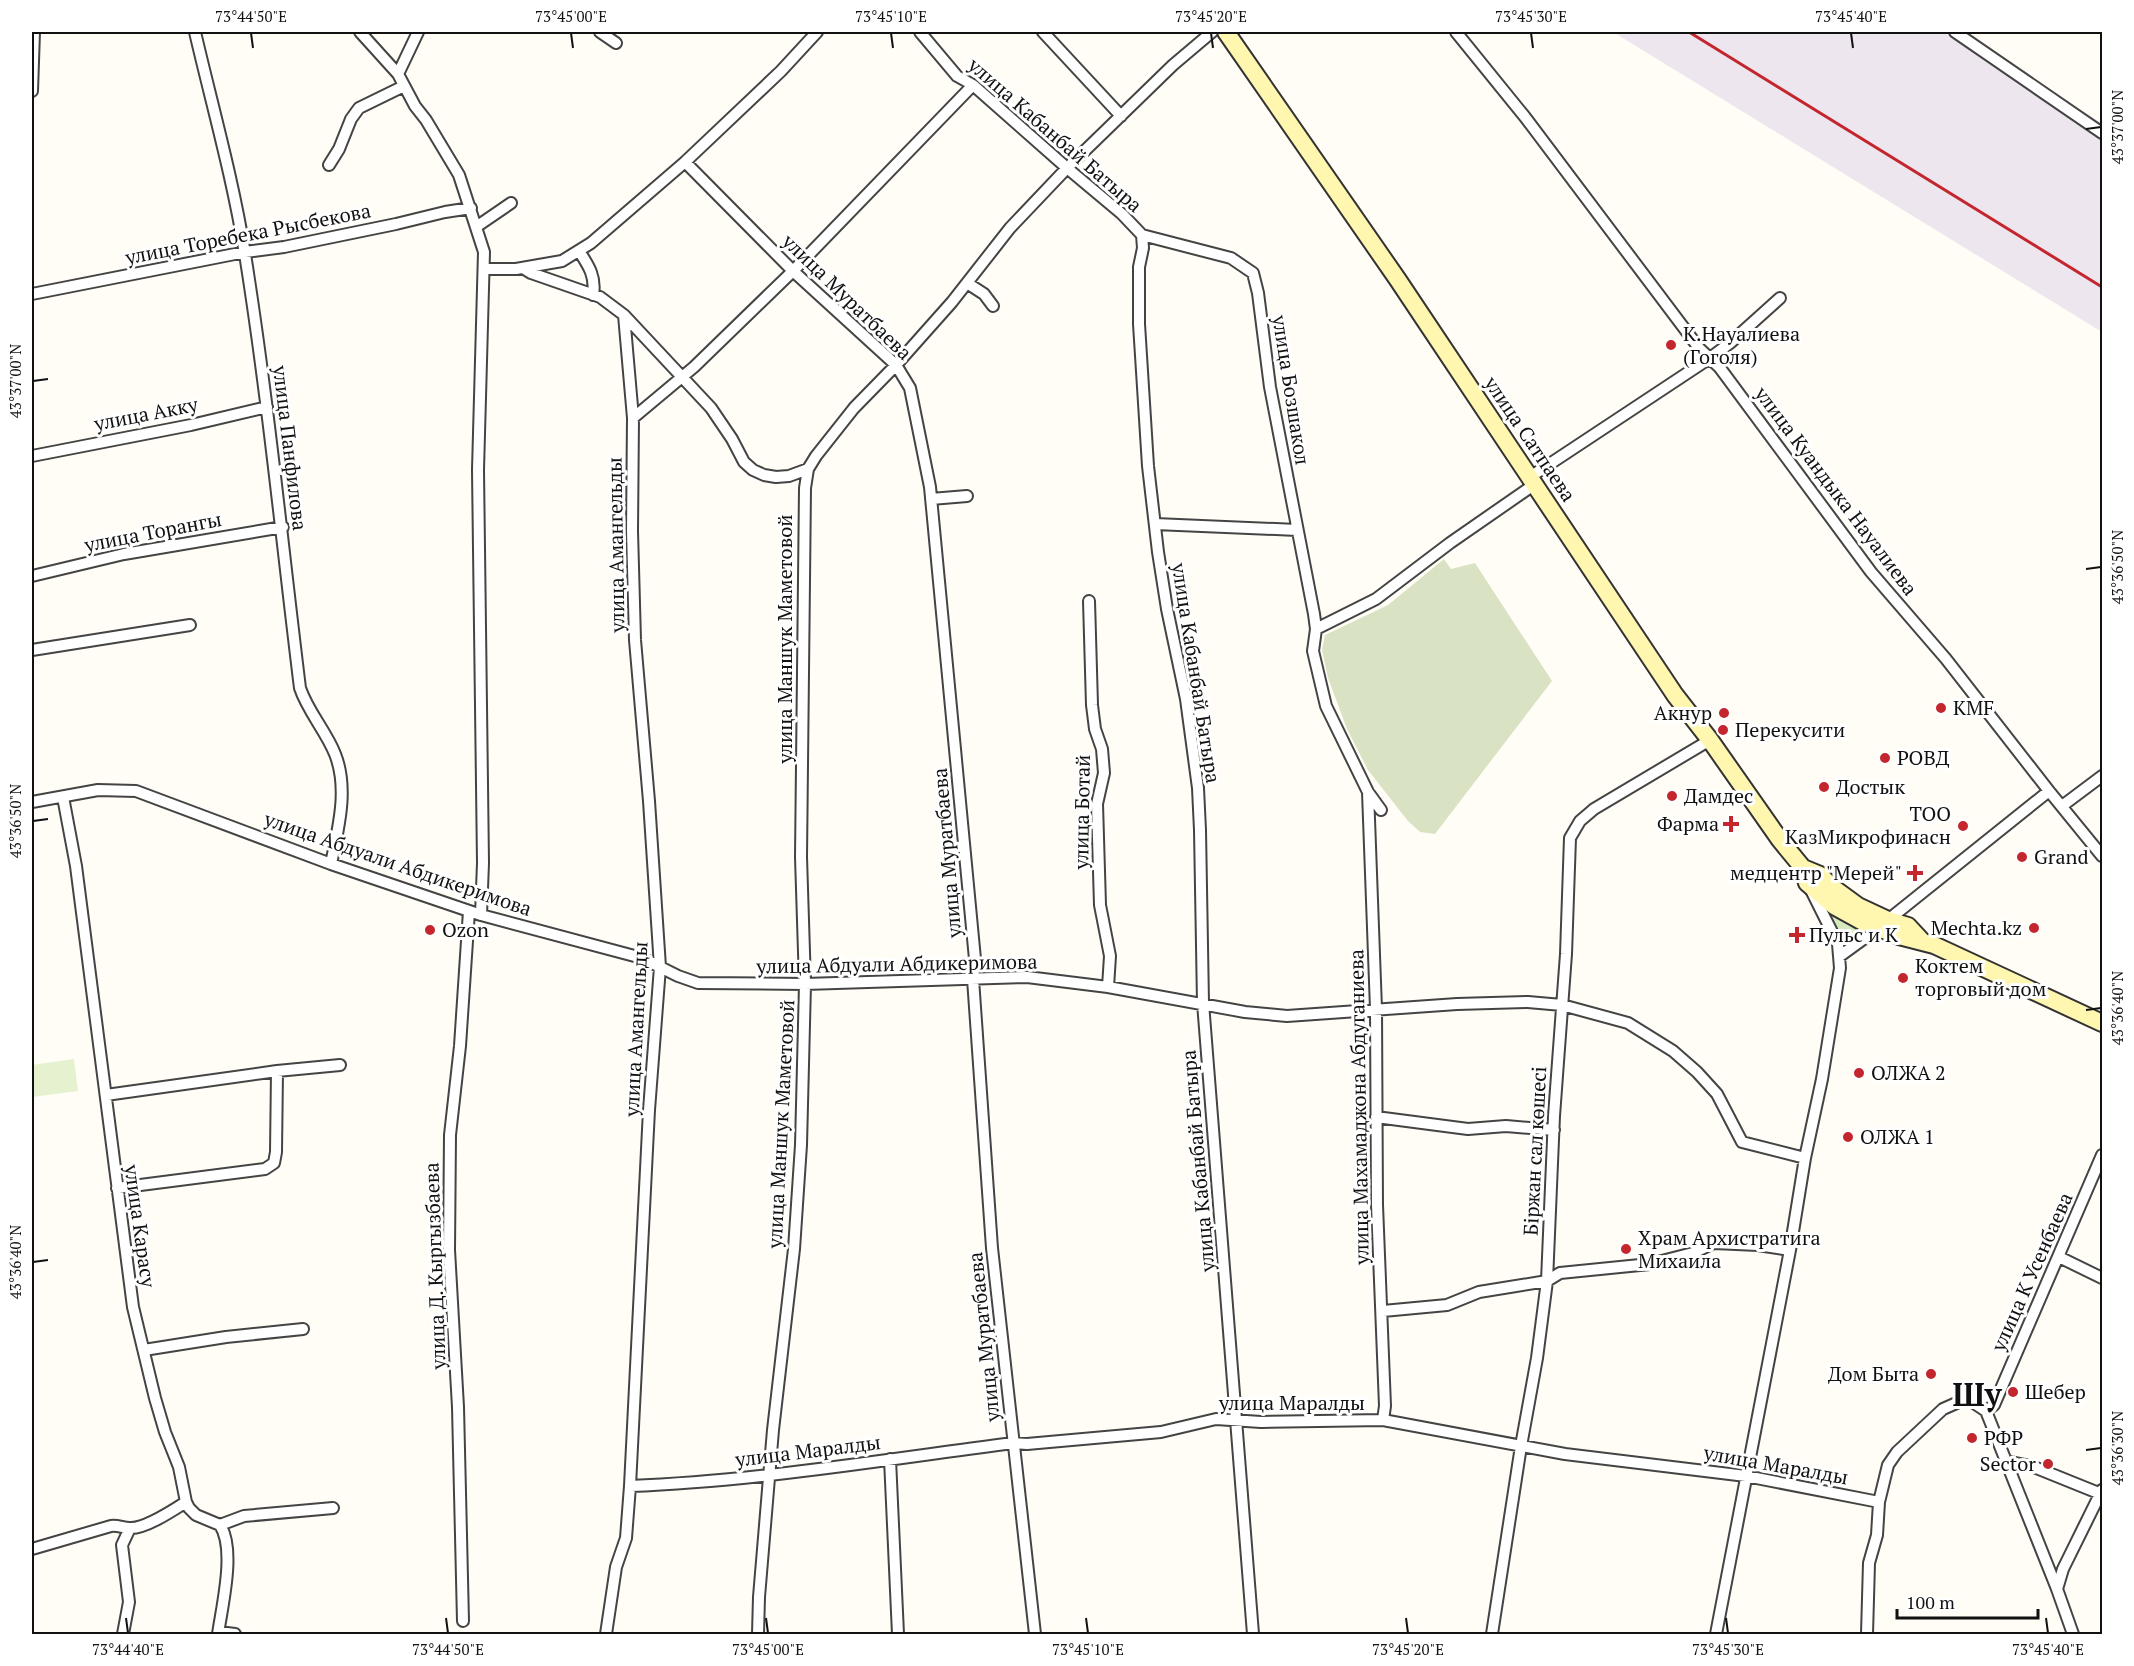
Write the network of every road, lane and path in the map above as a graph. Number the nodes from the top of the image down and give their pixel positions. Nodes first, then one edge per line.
1 (34, 32) edge
2 (195, 32) edge
3 (360, 32) edge
4 (418, 32) edge
5 (600, 32) edge
6 (817, 32) edge
7 (920, 32) edge
8 (1043, 32) edge
9 (1212, 32) edge
10 (1226, 32) edge
11 (1456, 32) edge
12 (1955, 32) edge
13 (616, 43) dead end
14 (398, 74) junction
15 (973, 85) junction
16 (404, 86) junction
17 (32, 91) edge
18 (1121, 116) junction
19 (2103, 133) edge
20 (686, 162) junction
21 (329, 165) dead end
22 (1067, 168) junction
23 (511, 203) dead end
24 (471, 208) junction
25 (476, 227) junction
26 (1142, 235) junction
27 (579, 251) junction
28 (245, 252) junction
29 (523, 268) junction
30 (484, 269) junction
31 (793, 272) junction
32 (967, 283) junction
33 (32, 294) edge
34 (593, 295) junction
35 (1780, 298) dead end
36 (993, 306) dead end
37 (624, 315) junction
38 (1710, 358) junction
39 (896, 365) junction
40 (681, 376) junction
41 (267, 406) junction
42 (633, 418) junction
43 (32, 456) edge
44 (808, 470) junction
45 (1532, 480) junction
46 (967, 496) dead end
47 (932, 499) junction
48 (1155, 524) junction
49 (283, 527) junction
50 (1297, 530) junction
51 (32, 576) edge
52 (1089, 601) dead end
53 (190, 625) dead end
54 (1316, 630) junction
55 (32, 650) edge
56 (1710, 740) junction
57 (2103, 776) edge
58 (2049, 791) junction
59 (1368, 792) junction
60 (63, 796) junction
61 (32, 802) edge
62 (2062, 806) junction
63 (1381, 810) dead end
64 (2103, 856) edge
65 (331, 864) junction
66 (1805, 875) junction
67 (469, 911) junction
68 (481, 915) junction
69 (1886, 925) junction
70 (1840, 956) junction
71 (660, 967) junction
72 (973, 979) junction
73 (806, 984) junction
74 (1108, 987) junction
75 (1203, 1003) junction
76 (1562, 1005) junction
77 (1376, 1009) junction
78 (2103, 1023) edge
79 (340, 1065) dead end
80 (277, 1071) junction
81 (106, 1095) junction
82 (1376, 1117) junction
83 (1554, 1130) junction
84 (2103, 1155) edge
85 (1805, 1158) junction
86 (117, 1188) junction
87 (1790, 1250) junction
88 (2059, 1257) junction
89 (2103, 1278) edge
90 (1547, 1281) junction
91 (1383, 1311) junction
92 (303, 1329) dead end
93 (144, 1350) junction
94 (1986, 1411) junction
95 (1235, 1420) junction
96 (1383, 1420) junction
97 (1014, 1443) junction
98 (1521, 1446) junction
99 (890, 1459) junction
100 (2006, 1461) junction
101 (770, 1474) junction
102 (1746, 1476) junction
103 (630, 1486) junction
104 (2102, 1492) edge
105 (186, 1502) junction
106 (1879, 1502) junction
107 (333, 1508) dead end
108 (220, 1525) junction
109 (129, 1528) junction
110 (32, 1549) edge
111 (2057, 1588) junction
112 (463, 1621) dead end
113 (219, 1633) edge
114 (123, 1635) edge
115 (235, 1635) edge
116 (606, 1635) edge
117 (758, 1635) edge
118 (898, 1635) edge
119 (1035, 1635) edge
120 (1253, 1635) edge
121 (1492, 1635) edge
122 (1716, 1635) edge
123 (1867, 1635) edge
124 (2073, 1635) edge

1 - 17 street
2 - 28 street, улица Панфилова
3 - 14 street
4 - 14 street
5 - 13 street
6 - 20 street
7 - 15 street, улица Кабанбай Батыра
8 - 18 street
9 - 18 street
10 - 45 street, улица Сатпаева
11 - 38 street, улица Куандыка Науалиева
12 - 19 street
14 - 16 street
15 - 22 street, улица Кабанбай Батыра
15 - 31 street
16 - 21 street
16 - 24 street
18 - 22 street
20 - 27 street
20 - 31 street, улица Муратбаева
22 - 26 street, улица Кабанбай Батыра
22 - 32 street
23 - 25 street
24 - 25 street
24 - 28 street, улица Торебека Рысбекова
25 - 30 street
26 - 48 street, улица Кабанбай Батыра
26 - 50 street, улица Бозшакол
27 - 29 street
27 - 34 street
28 - 33 street, улица Торебека Рысбекова
28 - 41 street, улица Панфилова
29 - 30 street
29 - 34 street
30 - 68 street
31 - 39 street, улица Муратбаева
31 - 40 street
32 - 36 street
32 - 39 street
34 - 37 street
35 - 38 street
37 - 40 street
37 - 42 street, улица Амангельды
38 - 45 street
38 - 58 street, улица Куандыка Науалиева
39 - 44 street
39 - 47 street, улица Муратбаева
40 - 42 street
40 - 44 street
41 - 43 street, улица Акку
41 - 49 street, улица Панфилова
42 - 71 street, улица Амангельды
44 - 73 street, улица Маншук Маметовой
45 - 54 street
45 - 56 street, улица Сатпаева
46 - 47 street
47 - 72 street, улица Муратбаева
48 - 50 street
48 - 75 street, улица Кабанбай Батыра
49 - 51 street, улица Торангы
49 - 65 street, улица Панфилова
50 - 54 street, улица Бозшакол
52 - 74 street, улица Ботай
53 - 55 street
54 - 59 street, улица Бозшакол
56 - 66 street, улица Сатпаева
56 - 76 street, Біржан сал көшесі
57 - 62 street
58 - 62 street, улица Куандыка Науалиева
58 - 69 street
59 - 63 street
59 - 77 street, улица Махамаджона Абдуганиева
60 - 61 street, улица Абдуали Абдикеримова
60 - 65 street, улица Абдуали Абдикеримова
60 - 81 street, улица Карасу
62 - 64 street, улица Куандыка Науалиева
65 - 67 street, улица Абдуали Абдикеримова
66 - 69 street, улица Сатпаева
66 - 70 street
67 - 68 street, улица Абдуали Абдикеримова
67 - 112 street, улица Д. Кыргызбаева
68 - 71 street, улица Абдуали Абдикеримова
69 - 70 street
69 - 78 street, улица Сатпаева
70 - 85 street
71 - 73 street, улица Абдуали Абдикеримова
71 - 103 street, улица Амангельды
72 - 73 street, улица Абдуали Абдикеримова
72 - 74 street, улица Абдуали Абдикеримова
72 - 97 street, улица Муратбаева
73 - 101 street, улица Маншук Маметовой
74 - 75 street, улица Абдуали Абдикеримова
75 - 77 street, улица Абдуали Абдикеримова
75 - 95 street, улица Кабанбай Батыра
76 - 77 street, улица Абдуали Абдикеримова
76 - 83 street, Біржан сал көшесі
76 - 85 street, улица Абдуали Абдикеримова
77 - 82 street, улица Махамаджона Абдуганиева
79 - 80 street
80 - 81 street
80 - 86 street
81 - 86 street, улица Карасу
82 - 83 street
82 - 91 street, улица Махамаджона Абдуганиева
83 - 90 street, Біржан сал көшесі
84 - 88 street, улица К Усенбаева
85 - 87 street
86 - 93 street, улица Карасу
87 - 90 street
87 - 102 street
88 - 89 street
88 - 94 street, улица К Усенбаева
90 - 91 street
90 - 98 street, Біржан сал көшесі
91 - 96 street, улица Махамаджона Абдуганиева
92 - 93 street
93 - 105 street, улица Карасу
94 - 100 street
94 - 106 street
95 - 96 street, улица Маралды
95 - 97 street, улица Маралды
95 - 120 street, улица Кабанбай Батыра
96 - 98 street, улица Маралды
97 - 99 street, улица Маралды
97 - 119 street, улица Муратбаева
98 - 102 street, улица Маралды
98 - 121 street, Біржан сал көшесі
99 - 101 street, улица Маралды
99 - 118 street
100 - 104 street
100 - 111 street
101 - 103 street, улица Маралды
101 - 117 street, улица Маншук Маметовой
102 - 106 street, улица Маралды
102 - 122 street
103 - 116 street, улица Амангельды
104 - 111 street
105 - 108 street
105 - 109 street
106 - 123 street
107 - 108 street
108 - 113 street
109 - 110 street
109 - 114 street
111 - 124 street
113 - 115 street

